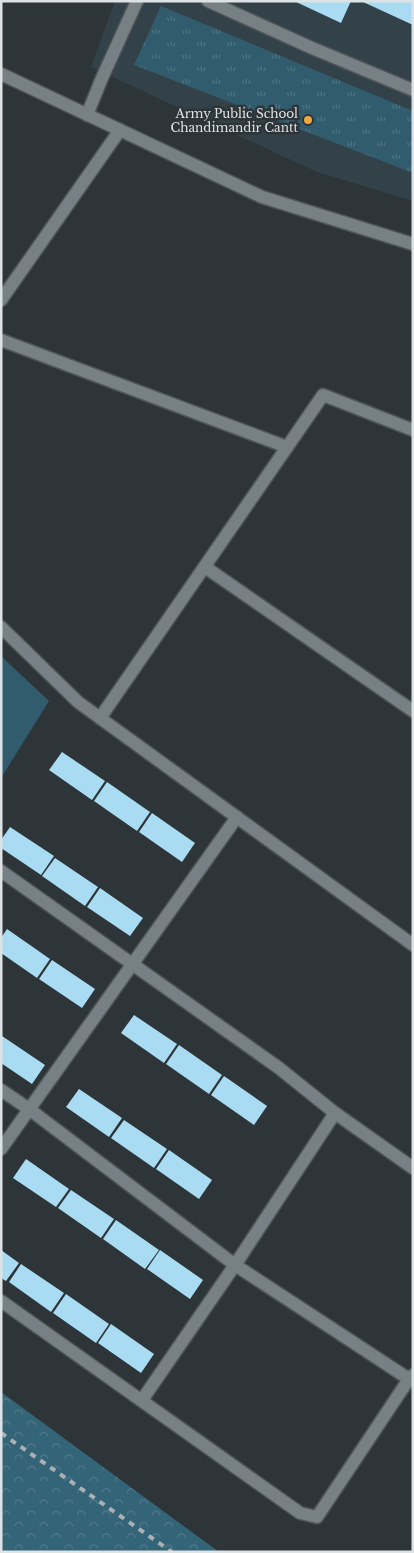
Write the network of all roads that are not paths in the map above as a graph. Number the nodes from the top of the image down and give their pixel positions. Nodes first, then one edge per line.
1 (137, 1) edge
2 (208, 1) edge
3 (1, 74) edge
4 (413, 90) edge
5 (87, 115) junction
6 (120, 130) junction
7 (413, 244) edge
8 (1, 300) edge
9 (1, 340) edge
10 (413, 430) edge
11 (287, 447) junction
12 (205, 567) junction
13 (1, 627) edge
14 (413, 711) edge
15 (100, 718) junction
16 (237, 817) junction
17 (1, 871) edge
18 (413, 945) edge
19 (132, 964) junction
20 (1, 1090) edge
21 (29, 1109) junction
22 (335, 1114) junction
23 (1, 1149) edge
24 (413, 1168) edge
25 (235, 1265) junction
26 (1, 1302) edge
27 (411, 1377) edge
28 (142, 1400) junction

1 - 5 street
2 - 4 street
3 - 5 street
5 - 6 street
6 - 7 street
6 - 8 street
9 - 11 street
10 - 11 street
11 - 12 street
12 - 14 street
12 - 15 street
13 - 15 street
15 - 16 street
16 - 18 street
16 - 19 street
17 - 19 street
19 - 21 street
19 - 22 street
20 - 21 street
21 - 23 street
21 - 25 street
22 - 24 street
22 - 25 street
25 - 27 street
25 - 28 street
26 - 28 street
27 - 28 street

